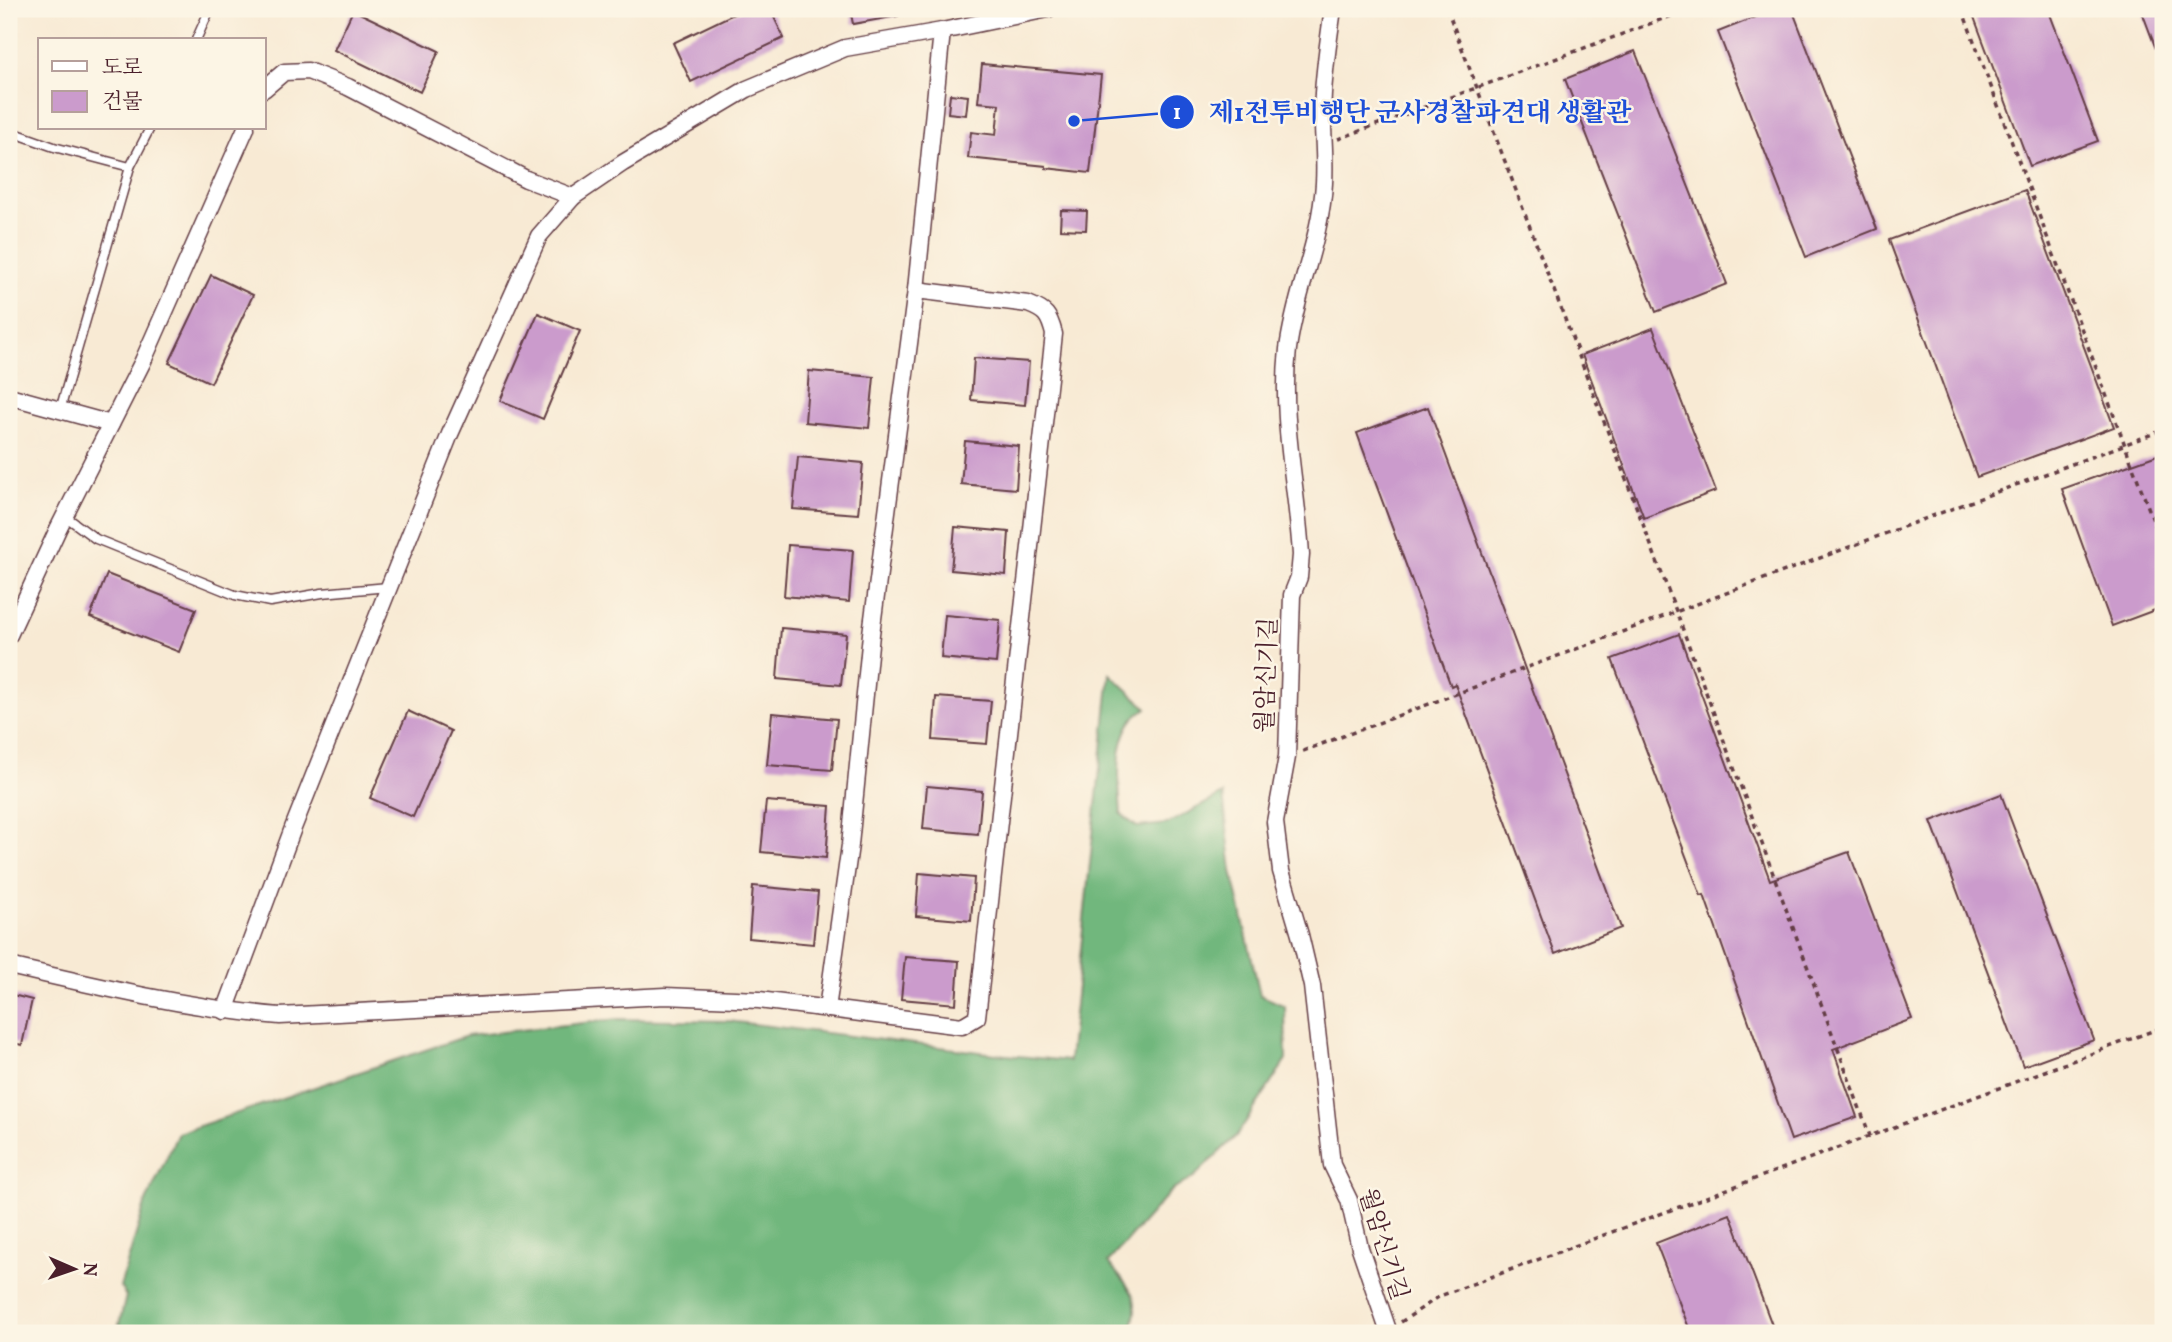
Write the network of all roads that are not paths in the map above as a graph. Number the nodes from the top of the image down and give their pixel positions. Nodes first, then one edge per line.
1 (210, 9) edge
2 (1048, 9) edge
3 (1333, 9) edge
4 (942, 31) junction
5 (196, 38) edge
6 (266, 87) edge
7 (149, 130) edge
8 (245, 130) edge
9 (9, 131) edge
10 (130, 167) junction
11 (573, 197) junction
12 (916, 290) junction
13 (9, 396) edge
14 (60, 410) junction
15 (111, 424) junction
16 (65, 516) junction
17 (389, 587) junction
18 (10, 629) edge
19 (9, 966) edge
20 (827, 1009) junction
21 (225, 1011) junction
22 (1389, 1333) edge

1 - 5 lane
2 - 4 street
3 - 22 street, 월암신기길
4 - 11 street
4 - 12 street
6 - 11 street
7 - 10 lane
8 - 15 street
9 - 10 lane
10 - 14 lane
11 - 17 street
12 - 20 street
12 - 20 street
13 - 14 street
14 - 15 street
15 - 16 street
16 - 17 lane
16 - 18 street
17 - 21 street
19 - 21 street
20 - 21 street

